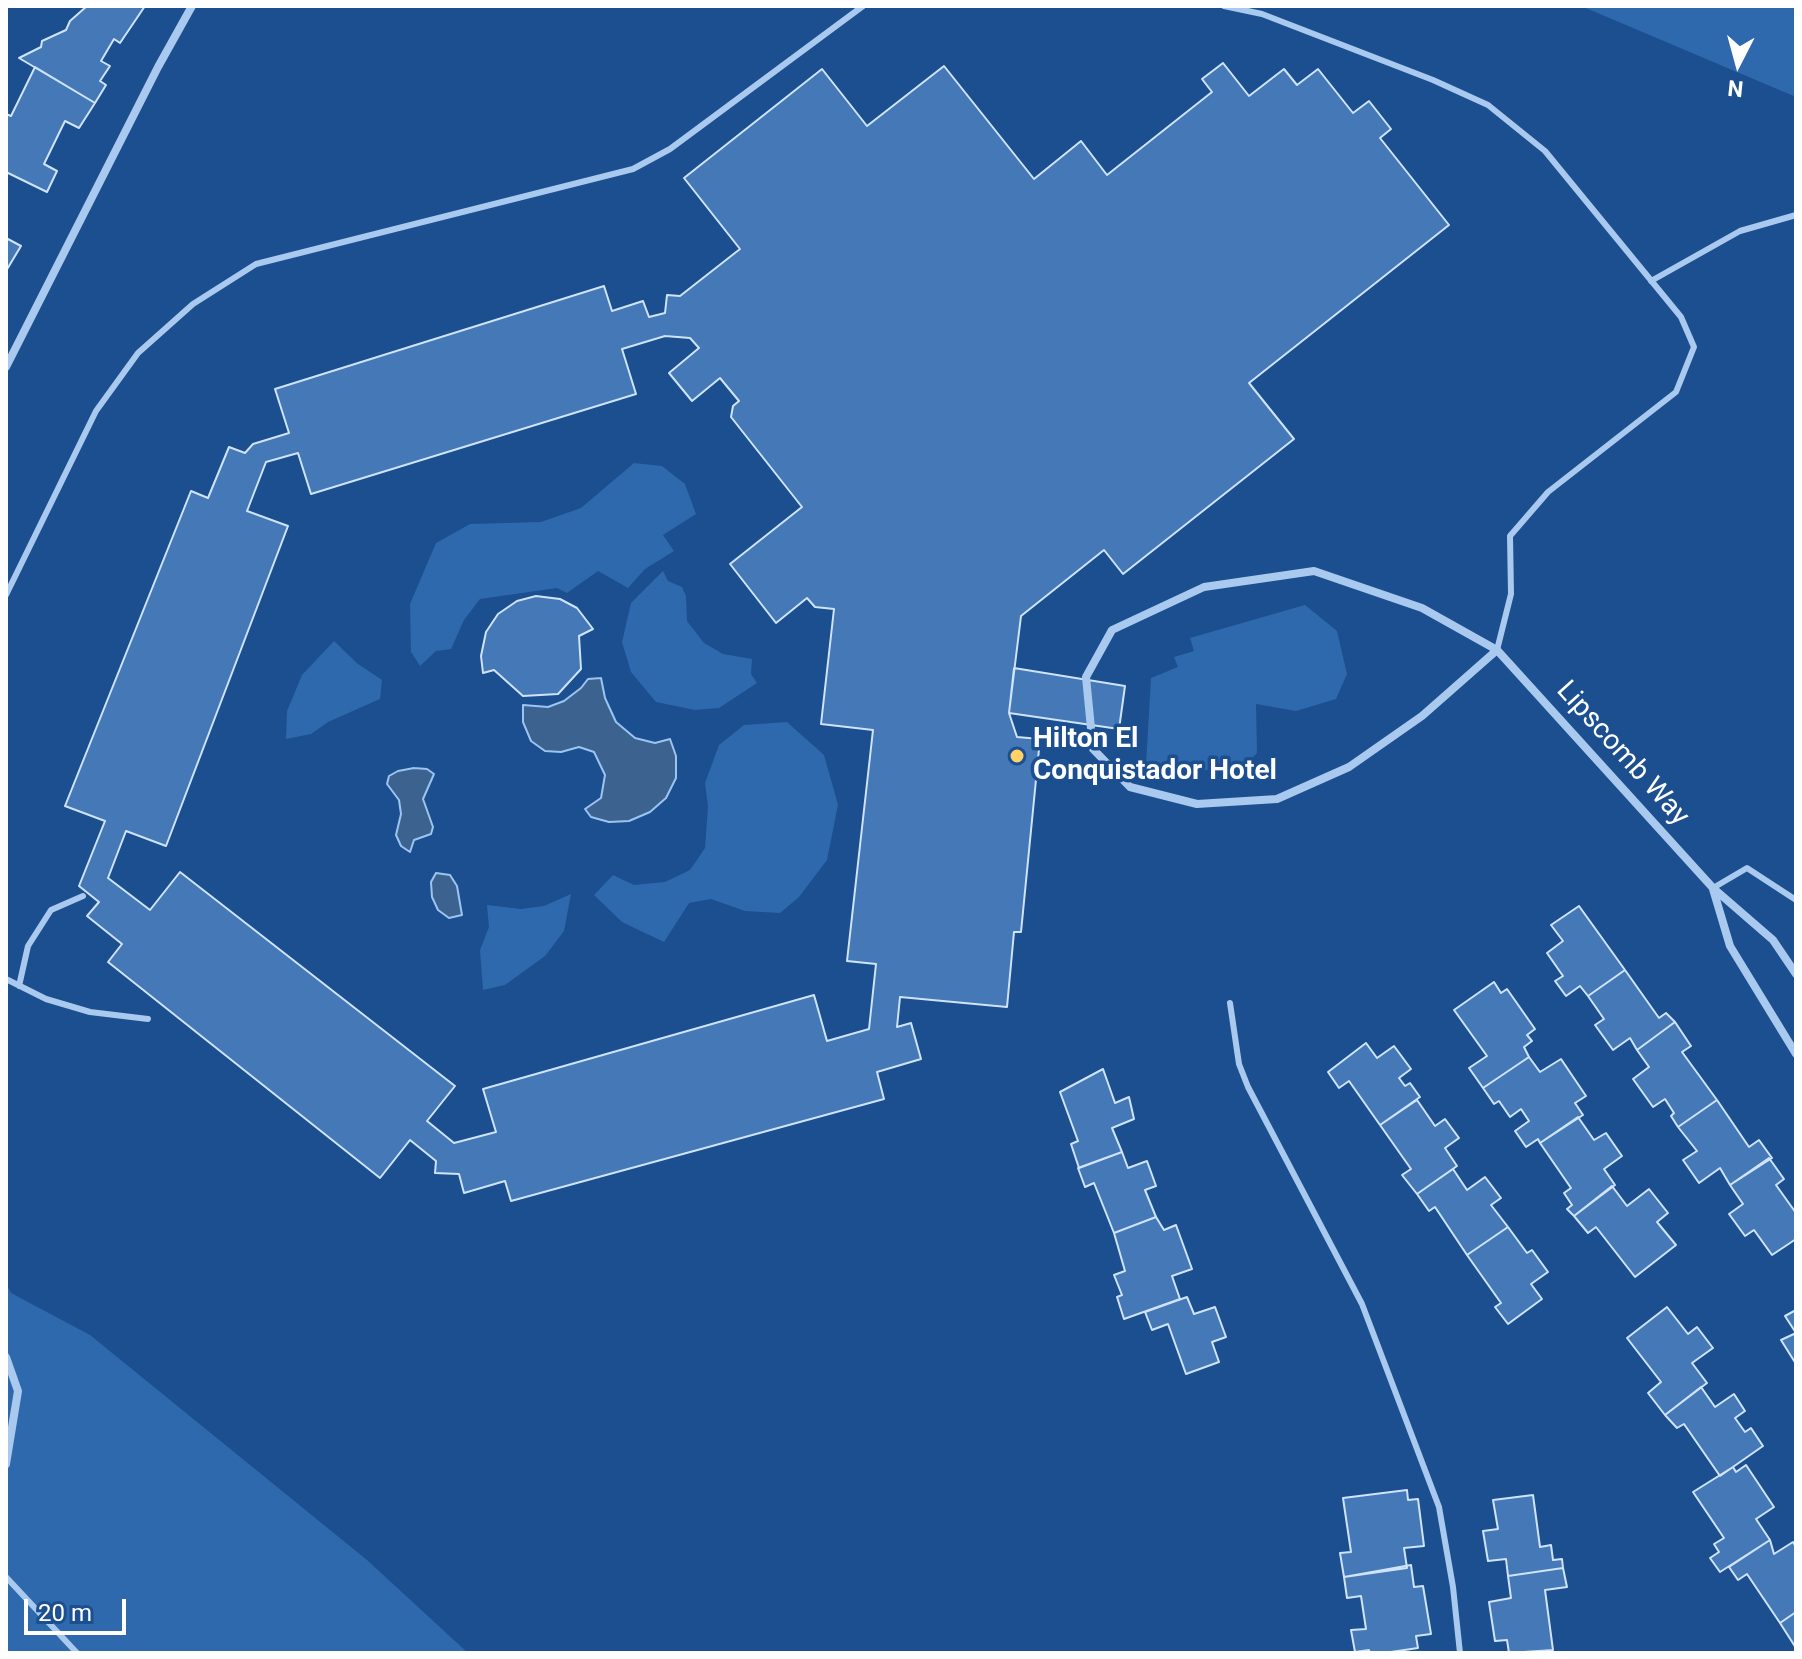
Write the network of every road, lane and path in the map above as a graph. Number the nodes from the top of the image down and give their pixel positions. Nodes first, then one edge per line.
1 (192, 6) edge
2 (863, 6) edge
3 (1224, 6) edge
4 (1796, 215) edge
5 (1651, 281) junction
6 (6, 367) edge
7 (6, 595) edge
8 (1497, 650) junction
9 (1713, 888) junction
10 (83, 896) dead end
11 (1796, 900) edge
12 (1796, 974) edge
13 (6, 979) edge
14 (19, 986) junction
15 (1230, 1003) dead end
16 (148, 1019) dead end
17 (1796, 1054) edge
18 (6, 1357) edge
19 (6, 1464) edge
20 (6, 1577) edge
21 (77, 1653) edge
22 (1460, 1653) edge

1 - 6 street
2 - 7 lane
3 - 5 lane
4 - 5 lane
5 - 8 lane
8 - 8 street, Lipscomb Way
8 - 9 street, Lipscomb Way
9 - 11 lane
9 - 12 street, Lipscomb Way
9 - 17 street, Lipscomb Way
10 - 14 lane
13 - 14 lane
14 - 16 lane
15 - 22 lane
18 - 19 street
20 - 21 lane

